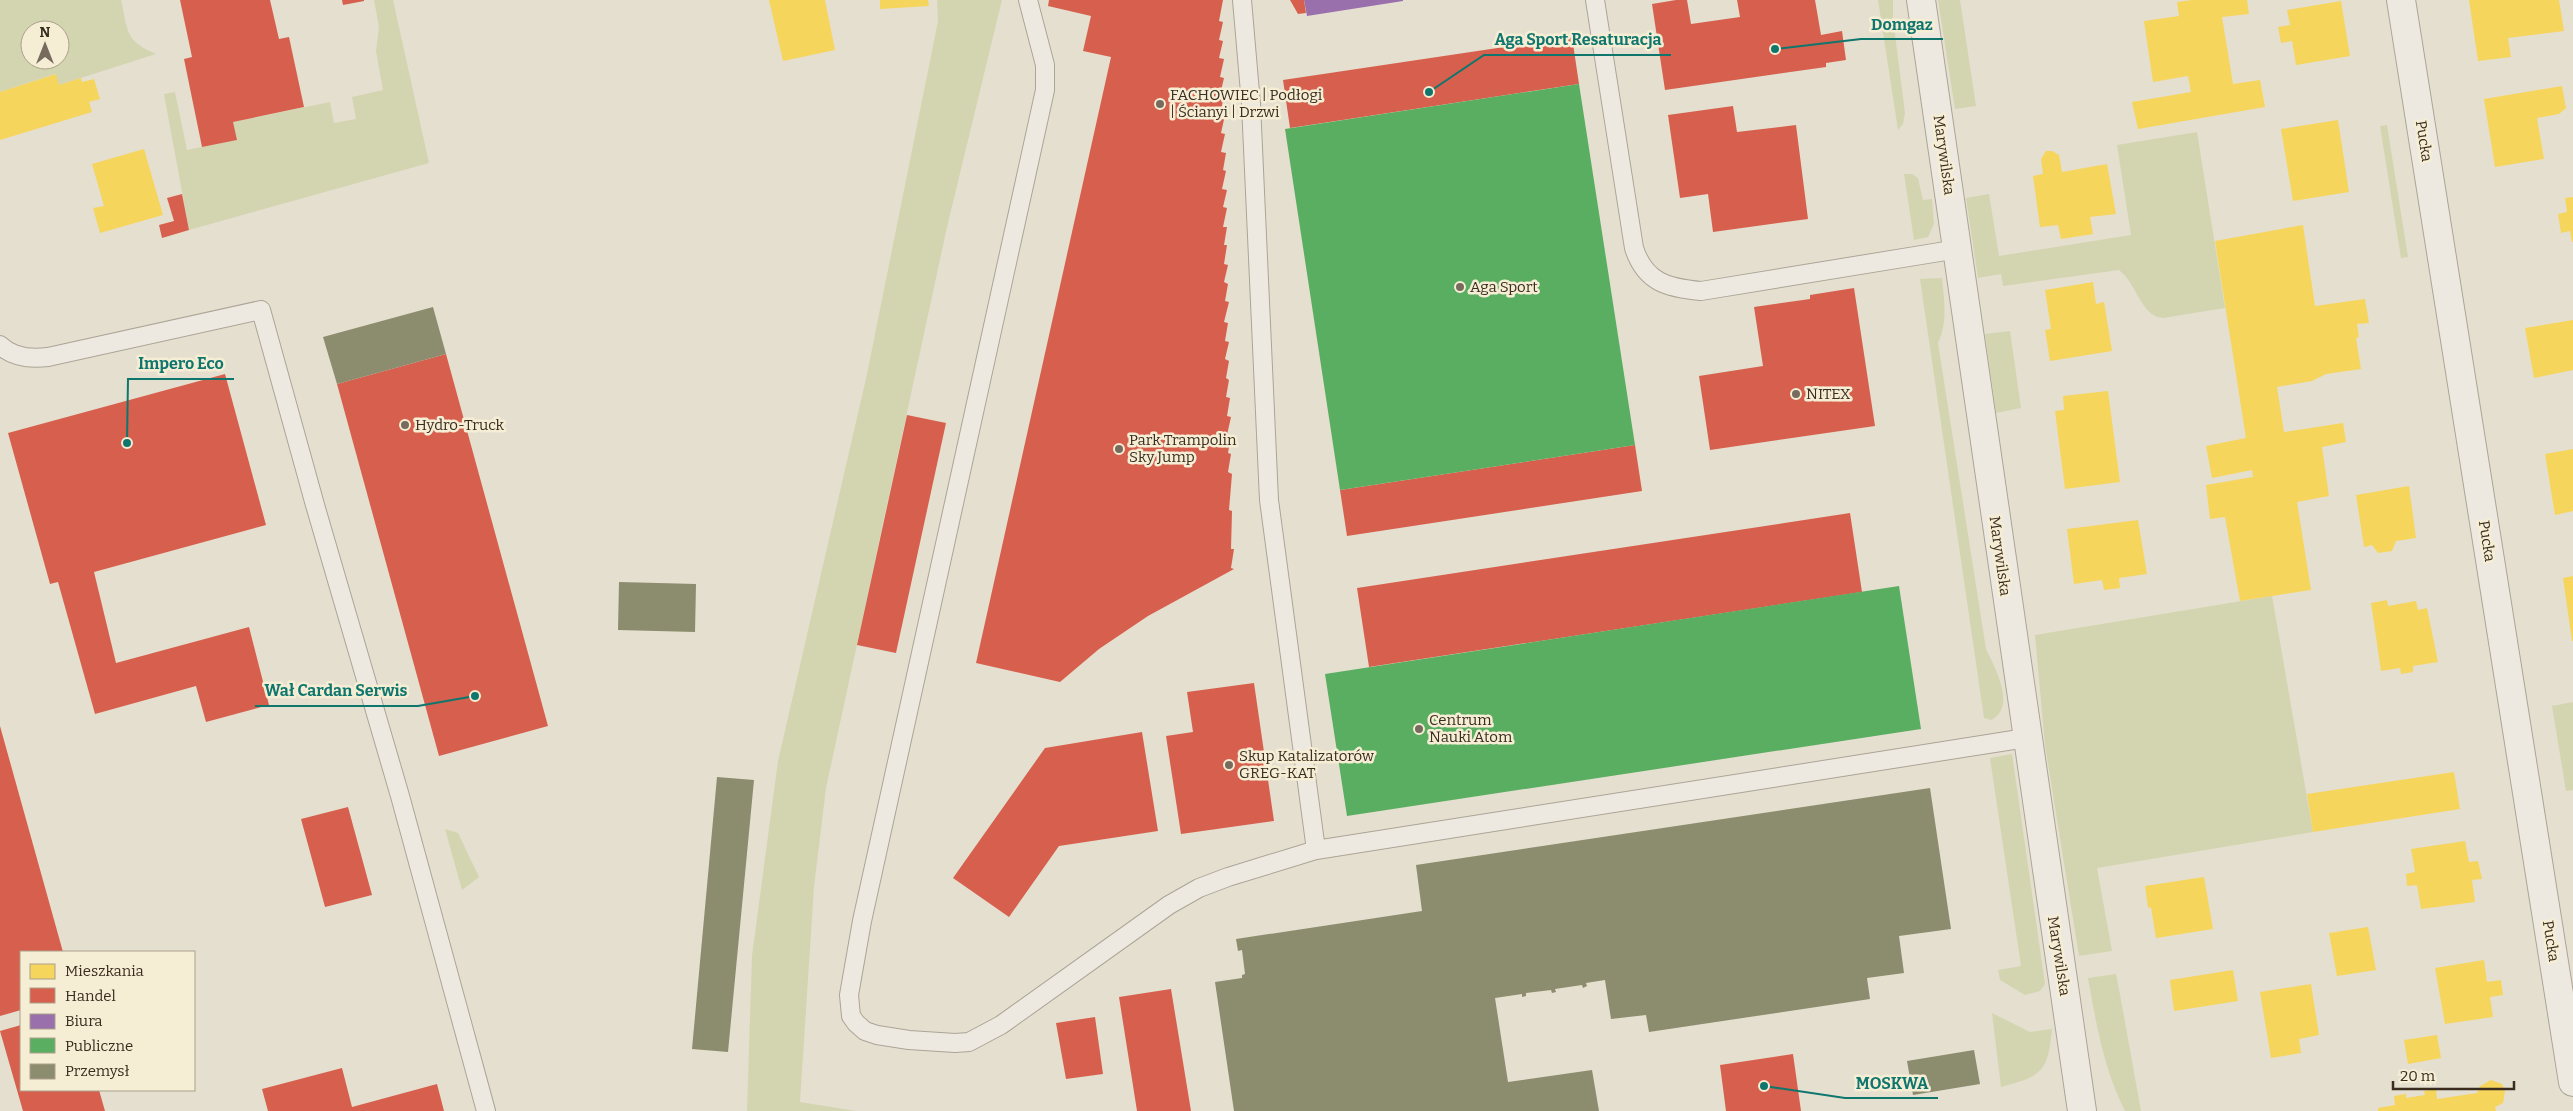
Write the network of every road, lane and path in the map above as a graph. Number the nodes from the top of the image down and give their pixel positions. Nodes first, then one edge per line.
1 (1028, 0) edge
2 (1242, 0) edge
3 (1595, 0) edge
4 (1921, 0) edge
5 (2402, 0) edge
6 (1958, 249) junction
7 (0, 345) edge
8 (2026, 738) junction
9 (1316, 850) junction
10 (2573, 1082) edge
11 (486, 1111) edge
12 (2082, 1111) edge

1 - 9 lane
2 - 9 lane
3 - 6 lane
4 - 6 street, Marywilska
5 - 10 street, Pucka
6 - 8 street, Marywilska
7 - 11 lane
8 - 9 lane
8 - 12 street, Marywilska

